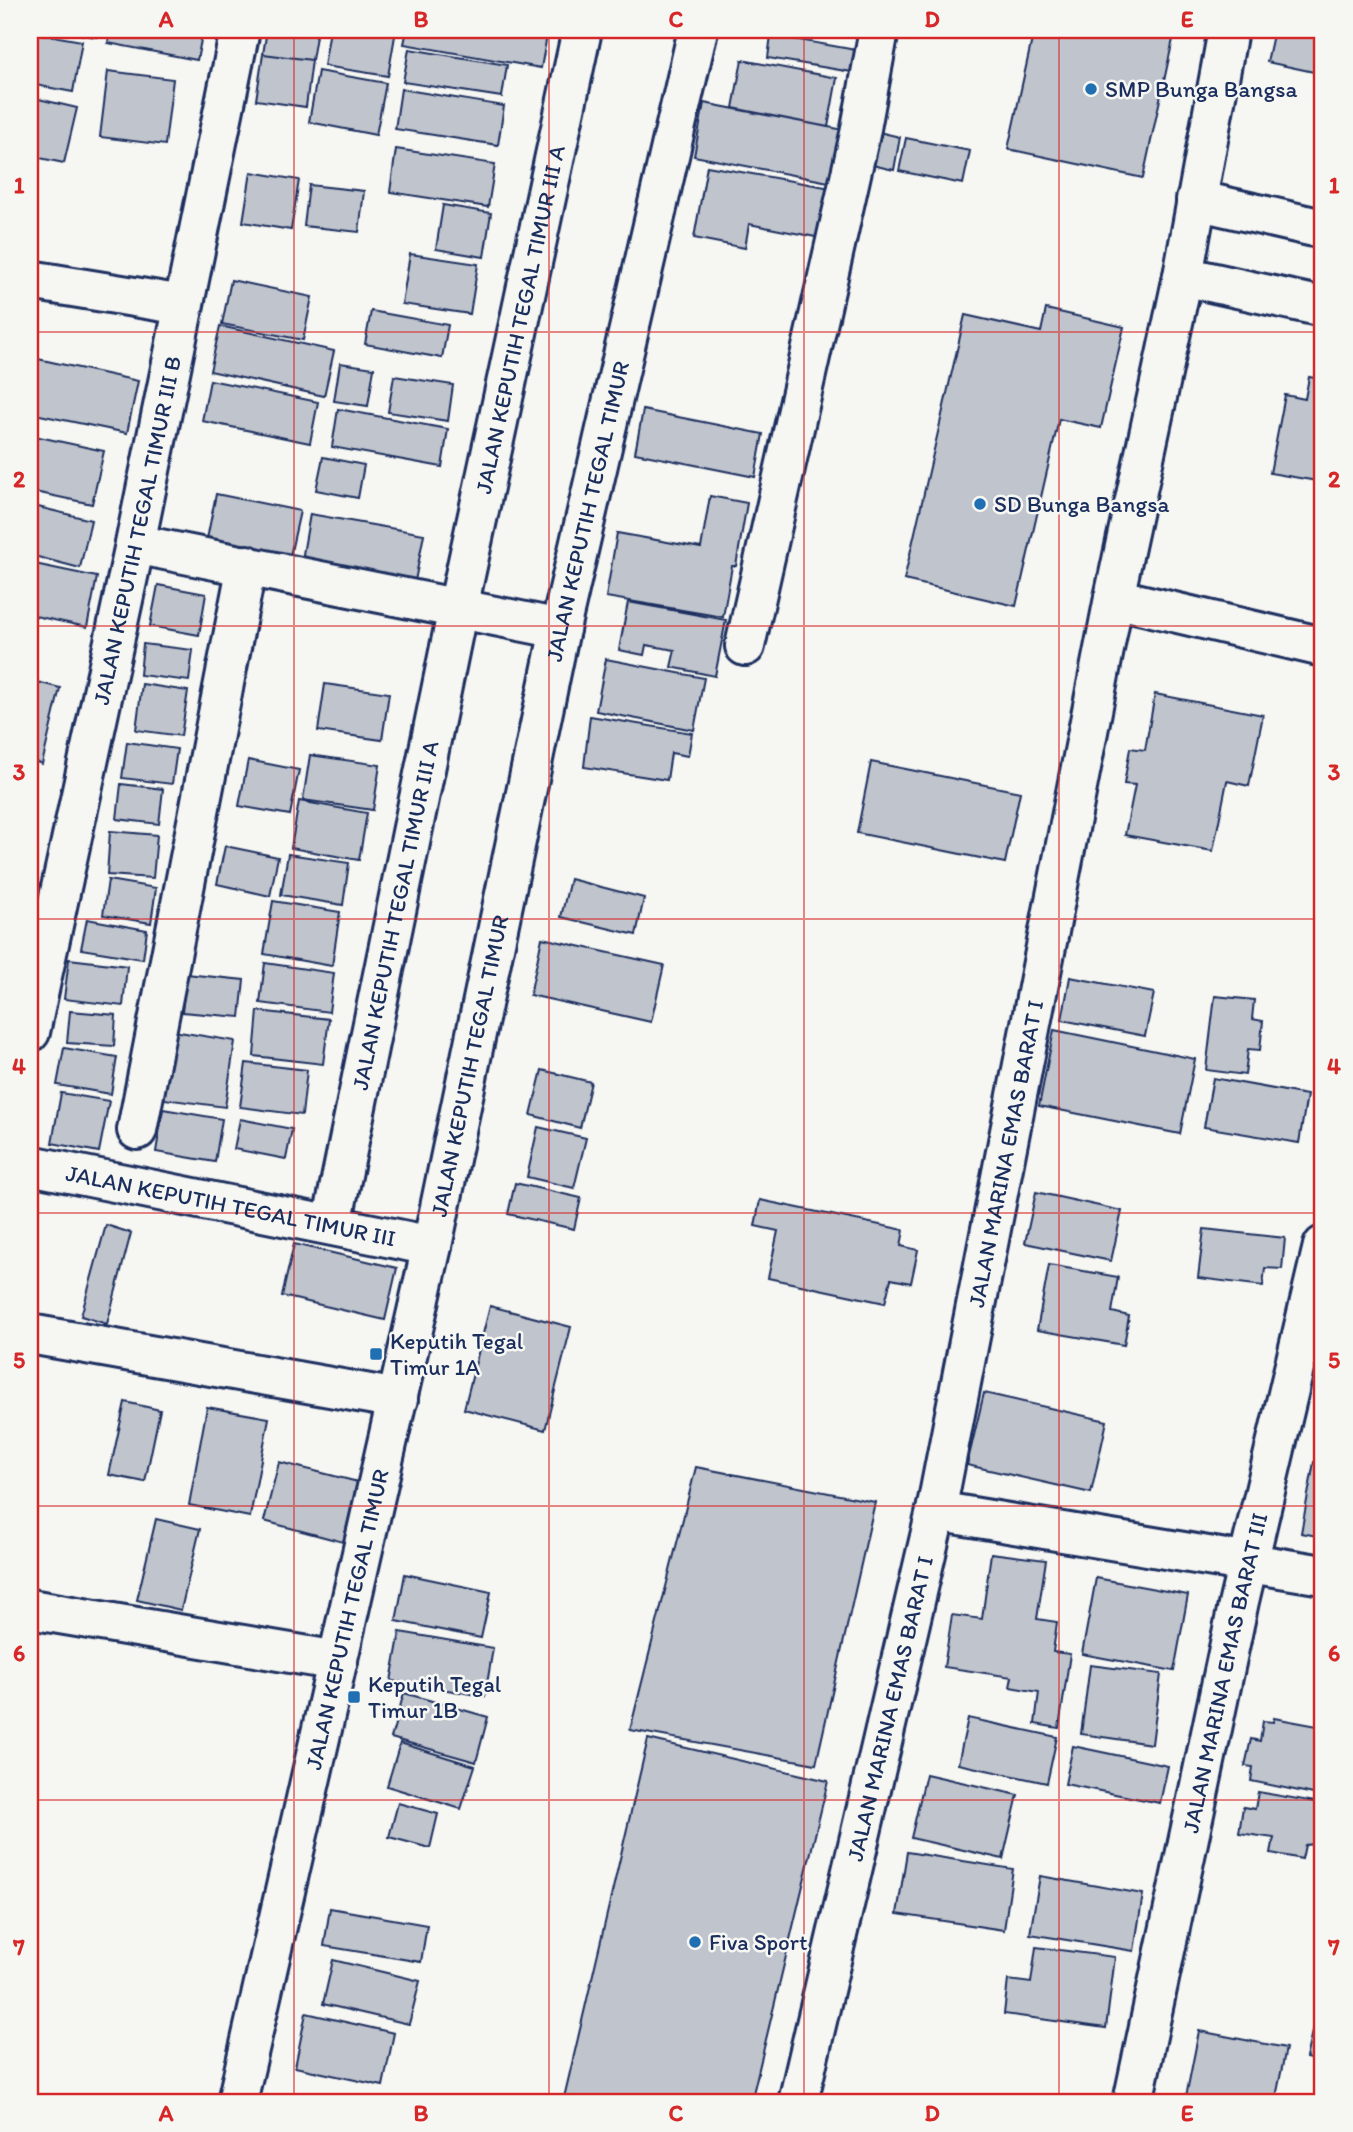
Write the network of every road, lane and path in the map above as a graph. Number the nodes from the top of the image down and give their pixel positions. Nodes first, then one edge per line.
1 (240, 30) edge
2 (582, 30) edge
3 (698, 30) edge
4 (879, 30) edge
5 (1228, 30) edge
6 (1196, 200) junction
7 (1323, 229) edge
8 (1183, 276) junction
9 (30, 280) edge
10 (183, 305) junction
11 (1323, 307) edge
12 (135, 544) junction
13 (247, 565) junction
14 (1114, 598) junction
15 (458, 608) junction
16 (560, 629) junction
17 (745, 646) dead end
18 (1323, 647) edge
19 (30, 1032) edge
20 (138, 1130) dead end
21 (30, 1165) edge
22 (332, 1224) junction
23 (432, 1246) junction
24 (1323, 1246) edge
25 (30, 1334) edge
26 (398, 1399) junction
27 (936, 1511) junction
28 (1248, 1560) junction
29 (1323, 1575) edge
30 (30, 1609) edge
31 (338, 1661) junction
32 (237, 2102) edge
33 (799, 2102) edge
34 (1133, 2102) edge

1 - 10 street, JALAN KEPUTIH TEGAL TIMUR III B
2 - 15 street, JALAN KEPUTIH TEGAL TIMUR III A
3 - 16 street, JALAN KEPUTIH TEGAL TIMUR
4 - 17 street
5 - 6 street, JALAN MARINA EMAS BARAT I
6 - 7 street
6 - 8 street, JALAN MARINA EMAS BARAT I
8 - 11 street
8 - 14 street, JALAN MARINA EMAS BARAT I
9 - 10 street
10 - 12 street, JALAN KEPUTIH TEGAL TIMUR III B
12 - 13 street
12 - 19 street, JALAN KEPUTIH TEGAL TIMUR III B
13 - 15 street
13 - 20 street
14 - 18 street
14 - 27 street, JALAN MARINA EMAS BARAT I
15 - 16 street
15 - 22 street, JALAN KEPUTIH TEGAL TIMUR III A
16 - 23 street, JALAN KEPUTIH TEGAL TIMUR
21 - 22 street, JALAN KEPUTIH TEGAL TIMUR III
22 - 23 street, JALAN KEPUTIH TEGAL TIMUR III
23 - 26 street, JALAN KEPUTIH TEGAL TIMUR
24 - 28 street, JALAN MARINA EMAS BARAT III
25 - 26 street
26 - 31 street, JALAN KEPUTIH TEGAL TIMUR
27 - 28 street
27 - 33 street, JALAN MARINA EMAS BARAT I
28 - 29 street
28 - 34 street, JALAN MARINA EMAS BARAT III
30 - 31 street
31 - 32 street, JALAN KEPUTIH TEGAL TIMUR

